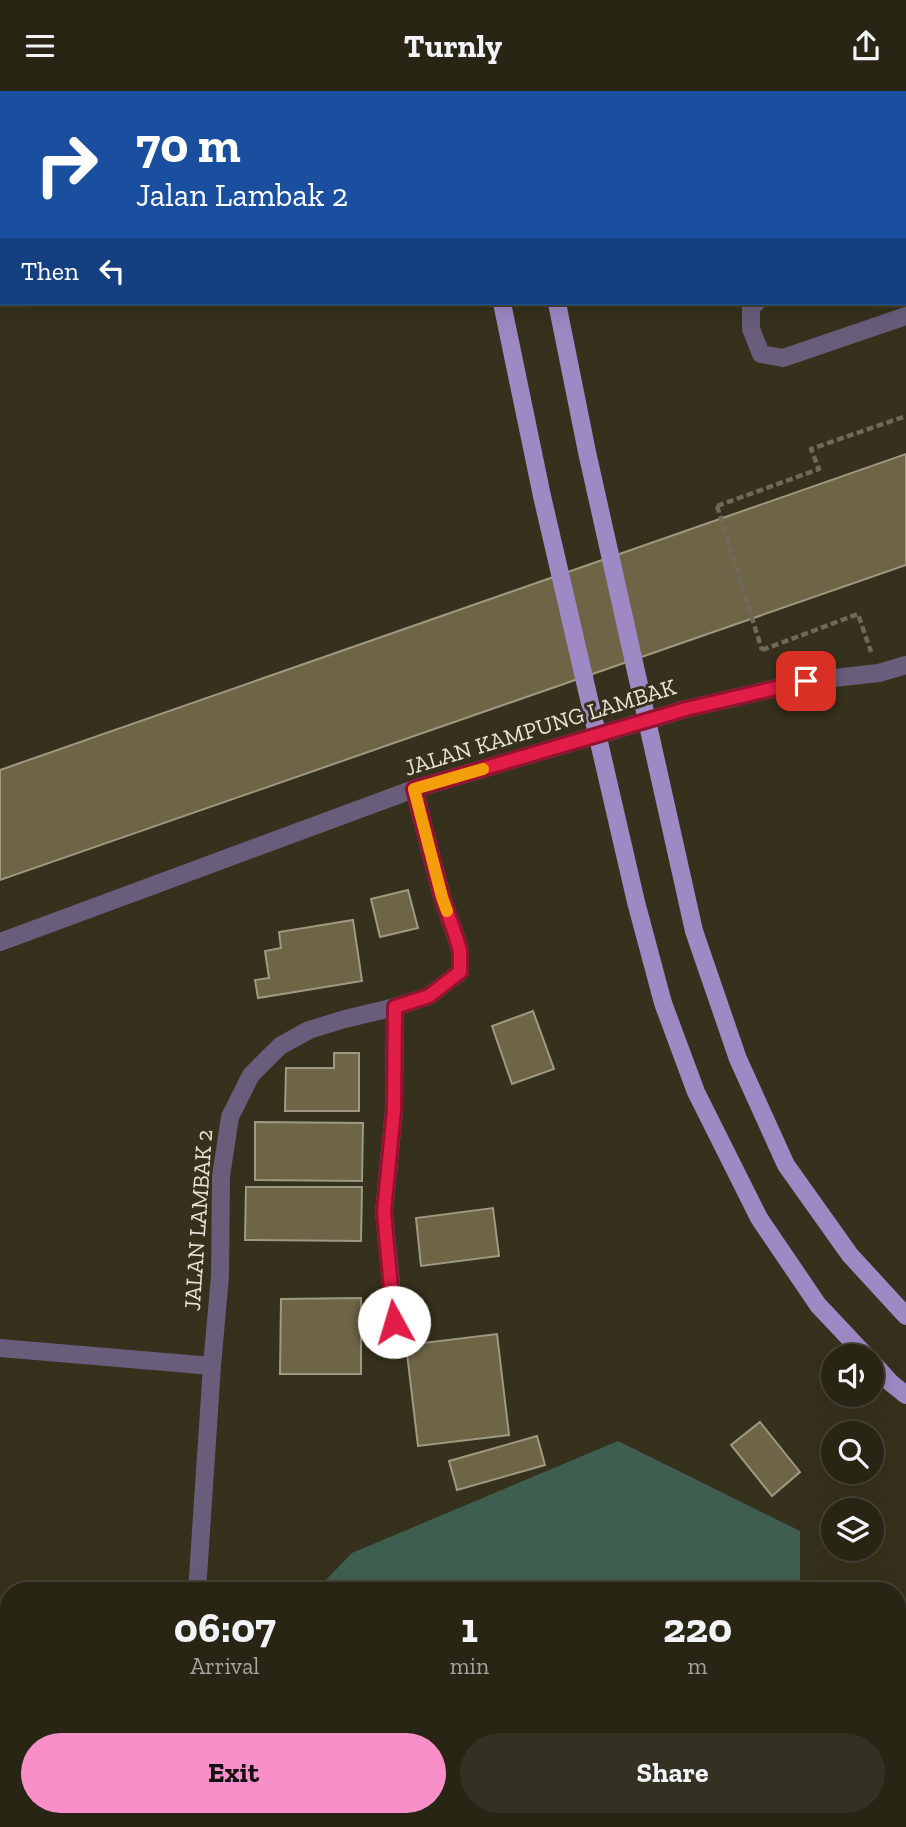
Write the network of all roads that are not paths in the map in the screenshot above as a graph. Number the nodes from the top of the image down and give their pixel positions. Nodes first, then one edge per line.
1 (502, 305) edge
2 (557, 305) edge
3 (754, 305) edge
4 (906, 316) edge
5 (906, 665) edge
6 (414, 789) junction
7 (0, 942) edge
8 (395, 1007) junction
9 (906, 1316) edge
10 (855, 1344) edge
11 (397, 1347) dead end
12 (0, 1348) edge
13 (212, 1366) junction
14 (884, 1375) edge
15 (906, 1395) edge
16 (198, 1582) edge

1 - 10 main road, bridge
2 - 9 main road, bridge
3 - 4 street
5 - 6 street, JALAN KAMPUNG LAMBAK
6 - 7 street, JALAN KAMPUNG LAMBAK
6 - 8 street, JALAN LAMBAK 2
8 - 11 street
8 - 13 street, JALAN LAMBAK 2
12 - 13 street
13 - 16 street, JALAN LAMBAK 2
14 - 15 main road

